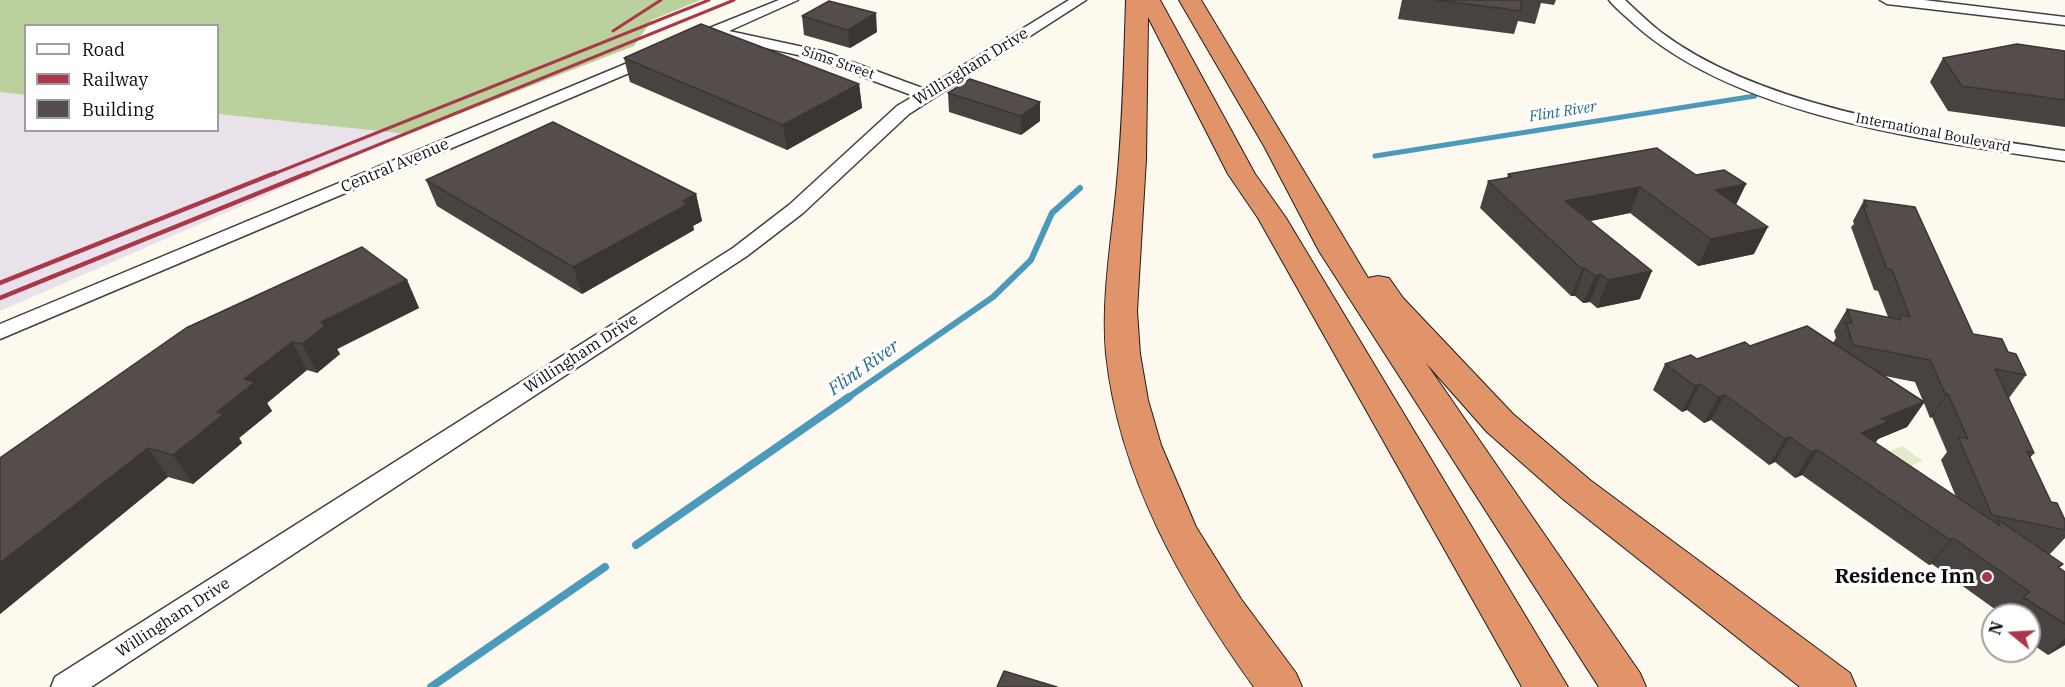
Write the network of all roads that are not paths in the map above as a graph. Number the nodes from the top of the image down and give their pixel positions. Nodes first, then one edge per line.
1 (791, 0) edge
2 (1079, 0) edge
3 (1137, 0) edge
4 (1149, 0) edge
5 (1190, 0) edge
6 (1616, 0) edge
7 (1887, 0) edge
8 (2028, 0) edge
9 (2042, 18) junction
10 (2065, 21) edge
11 (712, 32) junction
12 (927, 95) junction
13 (1277, 146) junction
14 (2065, 156) edge
15 (0, 332) edge
16 (66, 687) edge
17 (1280, 687) edge
18 (1546, 687) edge
19 (1624, 687) edge
20 (1834, 687) edge

1 - 11 street, Central Avenue
2 - 12 street, Willingham Drive
3 - 17 highway
4 - 18 highway
5 - 13 highway
6 - 14 street, International Boulevard
7 - 9 street
8 - 9 street
9 - 10 street
11 - 12 street, Sims Street
11 - 15 street, Central Avenue
12 - 16 street, Willingham Drive
13 - 19 highway
13 - 20 highway

